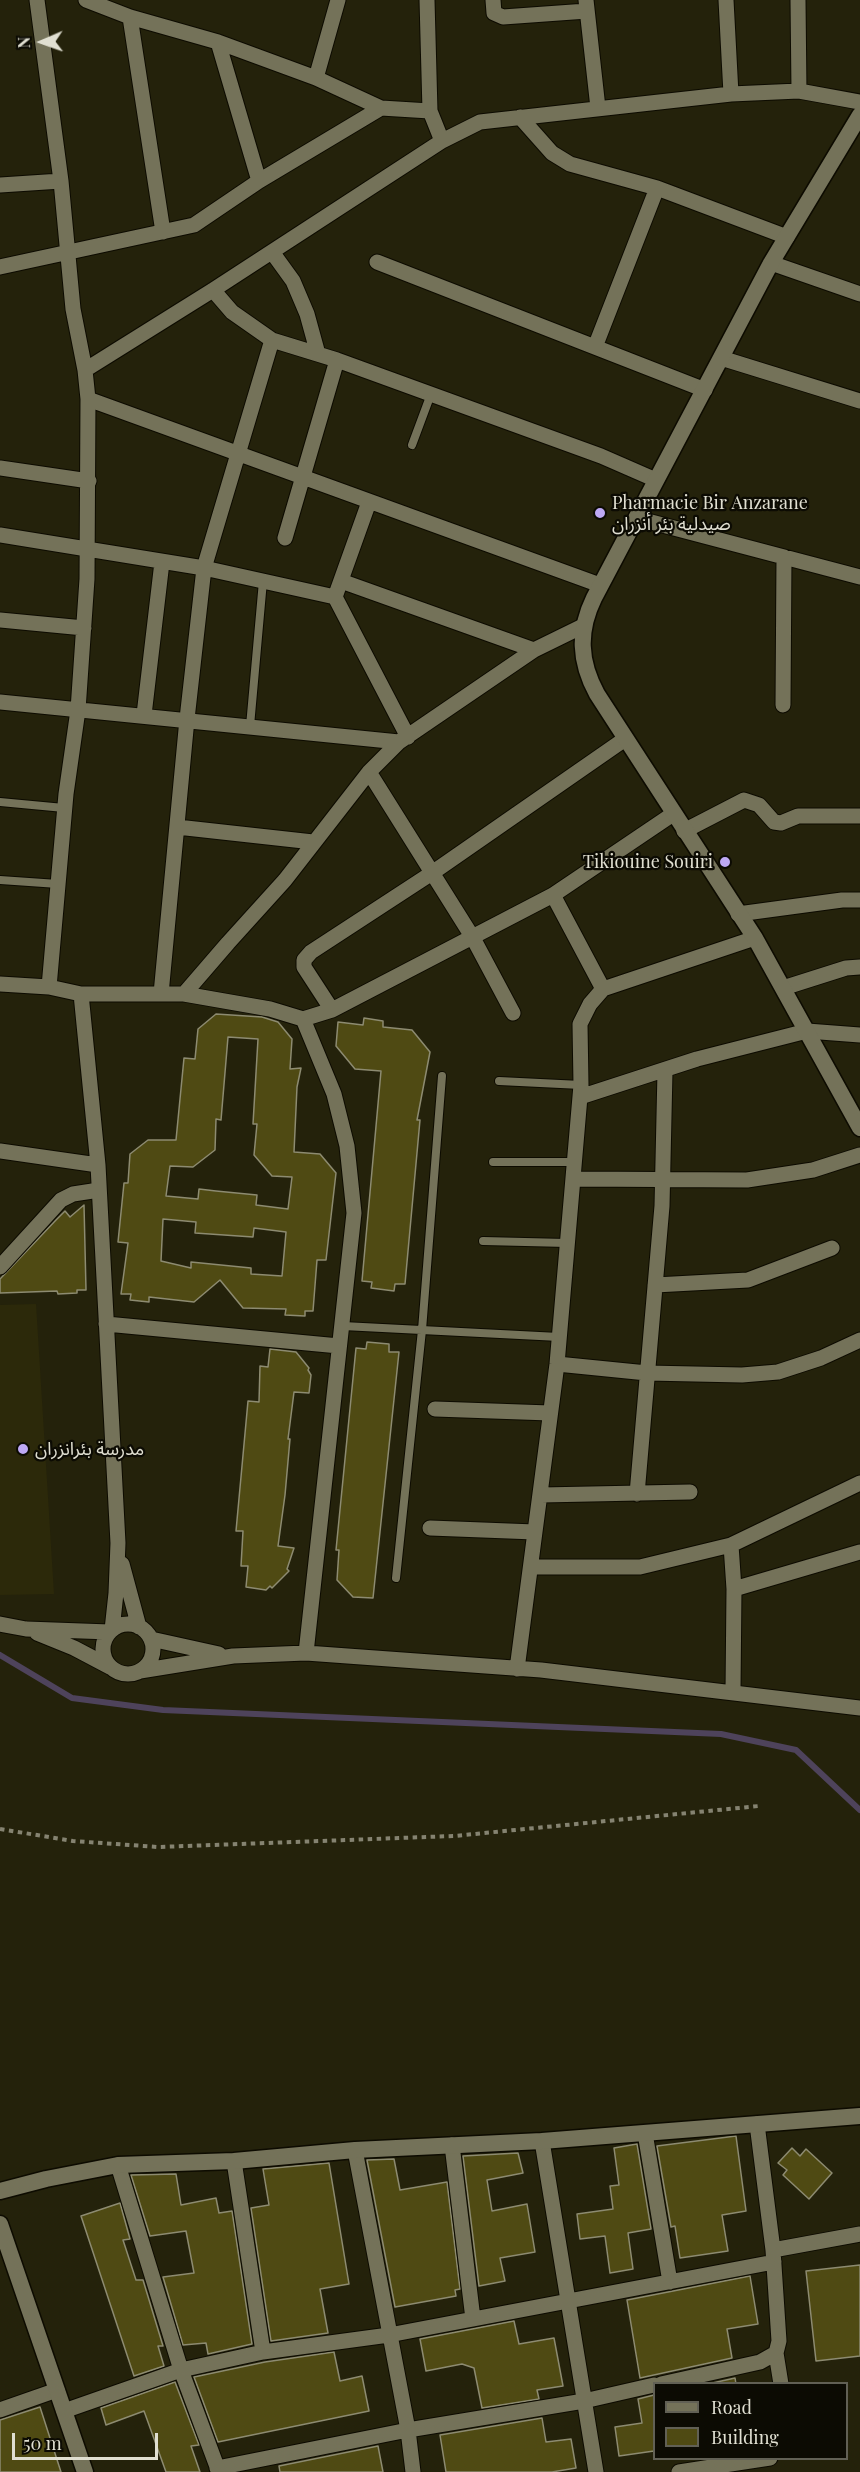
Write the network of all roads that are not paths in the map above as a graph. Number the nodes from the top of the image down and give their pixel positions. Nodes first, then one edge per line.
1 (37, 0) edge
2 (86, 0) edge
3 (338, 0) edge
4 (427, 0) edge
5 (494, 0) edge
6 (726, 0) edge
7 (798, 0) edge
8 (586, 6) edge
9 (130, 17) junction
10 (218, 42) junction
11 (316, 78) junction
12 (799, 91) junction
13 (731, 94) junction
14 (860, 102) edge
15 (381, 108) junction
16 (598, 108) junction
17 (430, 111) junction
18 (860, 115) edge
19 (520, 117) junction
20 (442, 141) junction
21 (61, 181) junction
22 (259, 181) junction
23 (0, 184) edge
24 (657, 188) junction
25 (163, 232) junction
26 (787, 237) junction
27 (67, 251) junction
28 (272, 252) junction
29 (377, 262) dead end
30 (771, 263) junction
31 (0, 267) edge
32 (213, 290) junction
33 (860, 294) edge
34 (272, 340) junction
35 (595, 347) junction
36 (318, 354) junction
37 (721, 358) junction
38 (337, 360) junction
39 (85, 370) junction
40 (705, 390) junction
41 (431, 394) junction
42 (88, 399) junction
43 (860, 401) edge
44 (412, 445) dead end
45 (240, 454) junction
46 (0, 468) edge
47 (303, 477) junction
48 (656, 480) junction
49 (88, 481) junction
50 (369, 502) junction
51 (636, 518) junction
52 (0, 535) edge
53 (285, 538) dead end
54 (89, 550) junction
55 (784, 556) junction
56 (162, 562) junction
57 (204, 568) junction
58 (860, 576) edge
59 (263, 581) junction
60 (341, 581) junction
61 (600, 585) junction
62 (335, 597) junction
63 (0, 620) edge
64 (583, 626) junction
65 (84, 628) junction
66 (534, 650) junction
67 (0, 702) edge
68 (783, 705) dead end
69 (78, 710) junction
70 (144, 715) junction
71 (187, 720) junction
72 (250, 726) junction
73 (625, 739) junction
74 (404, 740) junction
75 (369, 772) junction
76 (0, 802) edge
77 (64, 808) junction
78 (673, 814) junction
79 (860, 816) edge
80 (177, 827) junction
81 (684, 831) junction
82 (313, 842) junction
83 (432, 873) junction
84 (0, 880) edge
85 (58, 885) junction
86 (553, 896) junction
87 (860, 900) edge
88 (738, 914) junction
89 (473, 938) junction
90 (755, 938) junction
91 (860, 967) edge
92 (0, 984) edge
93 (49, 987) junction
94 (783, 988) junction
95 (603, 989) junction
96 (81, 994) junction
97 (161, 994) junction
98 (184, 994) junction
99 (332, 1010) junction
100 (513, 1013) dead end
101 (303, 1018) junction
102 (807, 1031) junction
103 (860, 1035) edge
104 (664, 1071) junction
105 (442, 1076) dead end
106 (499, 1081) dead end
107 (581, 1091) junction
108 (858, 1123) edge
109 (0, 1151) edge
110 (860, 1155) edge
111 (493, 1162) dead end
112 (574, 1162) junction
113 (98, 1165) junction
114 (573, 1179) junction
115 (663, 1180) junction
116 (99, 1190) junction
117 (483, 1241) dead end
118 (567, 1243) junction
119 (832, 1248) dead end
120 (0, 1267) edge
121 (655, 1285) junction
122 (106, 1324) junction
123 (343, 1326) junction
124 (422, 1330) junction
125 (559, 1337) junction
126 (860, 1340) edge
127 (339, 1346) junction
128 (557, 1364) junction
129 (647, 1373) junction
130 (435, 1409) dead end
131 (550, 1413) junction
132 (860, 1483) edge
133 (690, 1492) dead end
134 (637, 1494) junction
135 (541, 1495) junction
136 (430, 1528) dead end
137 (536, 1532) junction
138 (118, 1543) junction
139 (731, 1545) junction
140 (860, 1552) edge
141 (531, 1567) junction
142 (396, 1578) dead end
143 (734, 1589) junction
144 (0, 1624) edge
145 (139, 1627) junction
146 (26, 1629) junction
147 (111, 1631) junction
148 (151, 1639) junction
149 (306, 1653) junction
150 (233, 1656) junction
151 (110, 1666) junction
152 (517, 1669) junction
153 (140, 1671) junction
154 (733, 1692) junction
155 (860, 1708) edge
156 (860, 2116) edge
157 (757, 2124) junction
158 (645, 2133) junction
159 (542, 2141) junction
160 (452, 2145) junction
161 (356, 2150) junction
162 (234, 2161) junction
163 (118, 2165) junction
164 (0, 2191) edge
165 (0, 2224) edge
166 (860, 2234) edge
167 (773, 2256) junction
168 (670, 2282) junction
169 (568, 2301) junction
170 (473, 2319) junction
171 (389, 2335) junction
172 (263, 2352) junction
173 (776, 2353) junction
174 (181, 2370) junction
175 (671, 2382) edge
176 (781, 2382) edge
177 (653, 2385) edge
178 (57, 2390) junction
179 (584, 2401) junction
180 (0, 2410) edge
181 (64, 2411) junction
182 (408, 2430) junction
183 (757, 2460) edge
184 (218, 2470) edge
185 (85, 2472) edge
186 (413, 2472) edge
187 (596, 2472) edge
188 (679, 2472) edge

1 - 21 street
2 - 9 street
3 - 11 street
4 - 17 street
5 - 8 street
6 - 13 street
7 - 12 street
8 - 16 street
9 - 10 street
9 - 25 street
10 - 11 street
10 - 22 street
11 - 15 street
12 - 13 street
12 - 14 street
13 - 16 street
15 - 17 street
15 - 22 street
16 - 19 street
17 - 20 street
18 - 26 street
19 - 20 street
19 - 24 street
20 - 28 street
21 - 23 street
21 - 27 street
22 - 25 street
24 - 26 street
24 - 35 street
25 - 27 street
26 - 30 street
27 - 31 street
27 - 39 street
28 - 32 street
28 - 36 street
29 - 35 street
30 - 33 street
30 - 37 street
32 - 34 street
32 - 39 street
34 - 36 street
34 - 45 street
35 - 40 street
36 - 38 street
37 - 40 street
37 - 43 street
38 - 41 street
38 - 47 street
39 - 42 street
40 - 48 street
41 - 44 lane
41 - 48 street
42 - 45 street
42 - 49 street
45 - 47 street
45 - 57 street
46 - 49 street
47 - 50 street
47 - 53 street
48 - 51 street
49 - 54 street
50 - 60 street
50 - 61 street
51 - 55 street
51 - 61 street
52 - 54 street
54 - 56 street
54 - 65 street
55 - 58 street
55 - 68 street
56 - 57 street
56 - 70 street
57 - 59 street
57 - 71 street
59 - 62 street
59 - 72 lane
60 - 62 street
60 - 66 street
61 - 64 street
62 - 74 street
63 - 65 street
64 - 66 street
64 - 73 street
65 - 69 street
66 - 74 street
67 - 69 street
69 - 70 street
69 - 77 street
70 - 71 street
71 - 72 street
71 - 80 street
72 - 74 street
73 - 78 street
73 - 83 street
74 - 75 street
75 - 82 street
75 - 83 street
76 - 77 lane
77 - 85 street
78 - 81 street
78 - 86 street
79 - 81 street
80 - 82 street
80 - 97 street
81 - 88 street
82 - 98 street
83 - 89 street
83 - 99 street
84 - 85 lane
85 - 93 street
86 - 89 street
86 - 95 street
87 - 88 street
88 - 90 street
89 - 99 street
89 - 100 street
90 - 94 street
90 - 95 street
91 - 94 street
92 - 93 street
93 - 96 street
94 - 102 street
95 - 107 street
96 - 97 street
96 - 113 street
97 - 98 street
98 - 101 street
99 - 101 street
101 - 123 street
102 - 103 street
102 - 104 street
102 - 108 street
104 - 107 street
104 - 115 street
105 - 124 lane
106 - 107 lane
107 - 112 street
109 - 113 street
110 - 115 street
111 - 112 lane
112 - 114 street
113 - 116 street
114 - 115 street
114 - 118 street
115 - 121 street
116 - 120 street
116 - 122 street
117 - 118 lane
118 - 125 street
119 - 121 street
121 - 129 street
122 - 127 street
122 - 138 street
123 - 124 lane
123 - 127 street
124 - 125 lane
124 - 142 lane
125 - 128 street
126 - 129 street
127 - 149 street
128 - 129 street
128 - 131 street
129 - 134 street
130 - 131 street
131 - 135 street
132 - 139 street
133 - 134 street
134 - 135 street
135 - 137 street
136 - 137 street
137 - 141 street
138 - 145 street
138 - 147 street
139 - 141 street
139 - 143 street
140 - 143 street
141 - 152 street
143 - 154 street
144 - 146 street
145 - 147 street
145 - 148 street
146 - 147 street
146 - 151 street
147 - 151 street
148 - 150 street
148 - 153 street
149 - 150 street
149 - 152 street
150 - 153 street
151 - 153 street
152 - 154 street
154 - 155 street
156 - 157 street
157 - 158 street
157 - 167 street
158 - 159 street
158 - 168 street
159 - 160 street
159 - 169 street
160 - 161 street
160 - 170 street
161 - 162 street
161 - 171 street
162 - 163 street
162 - 172 street
163 - 164 street
163 - 174 street
165 - 178 street
166 - 167 street
167 - 168 street
167 - 173 street
168 - 169 street
169 - 170 street
169 - 179 street
170 - 171 street
171 - 172 street
171 - 182 street
172 - 174 street
173 - 175 street
173 - 176 street
174 - 181 street
174 - 184 street
177 - 179 street
178 - 180 street
178 - 181 street
179 - 182 street
179 - 187 street
181 - 185 street
182 - 184 street
182 - 186 street
183 - 188 street

